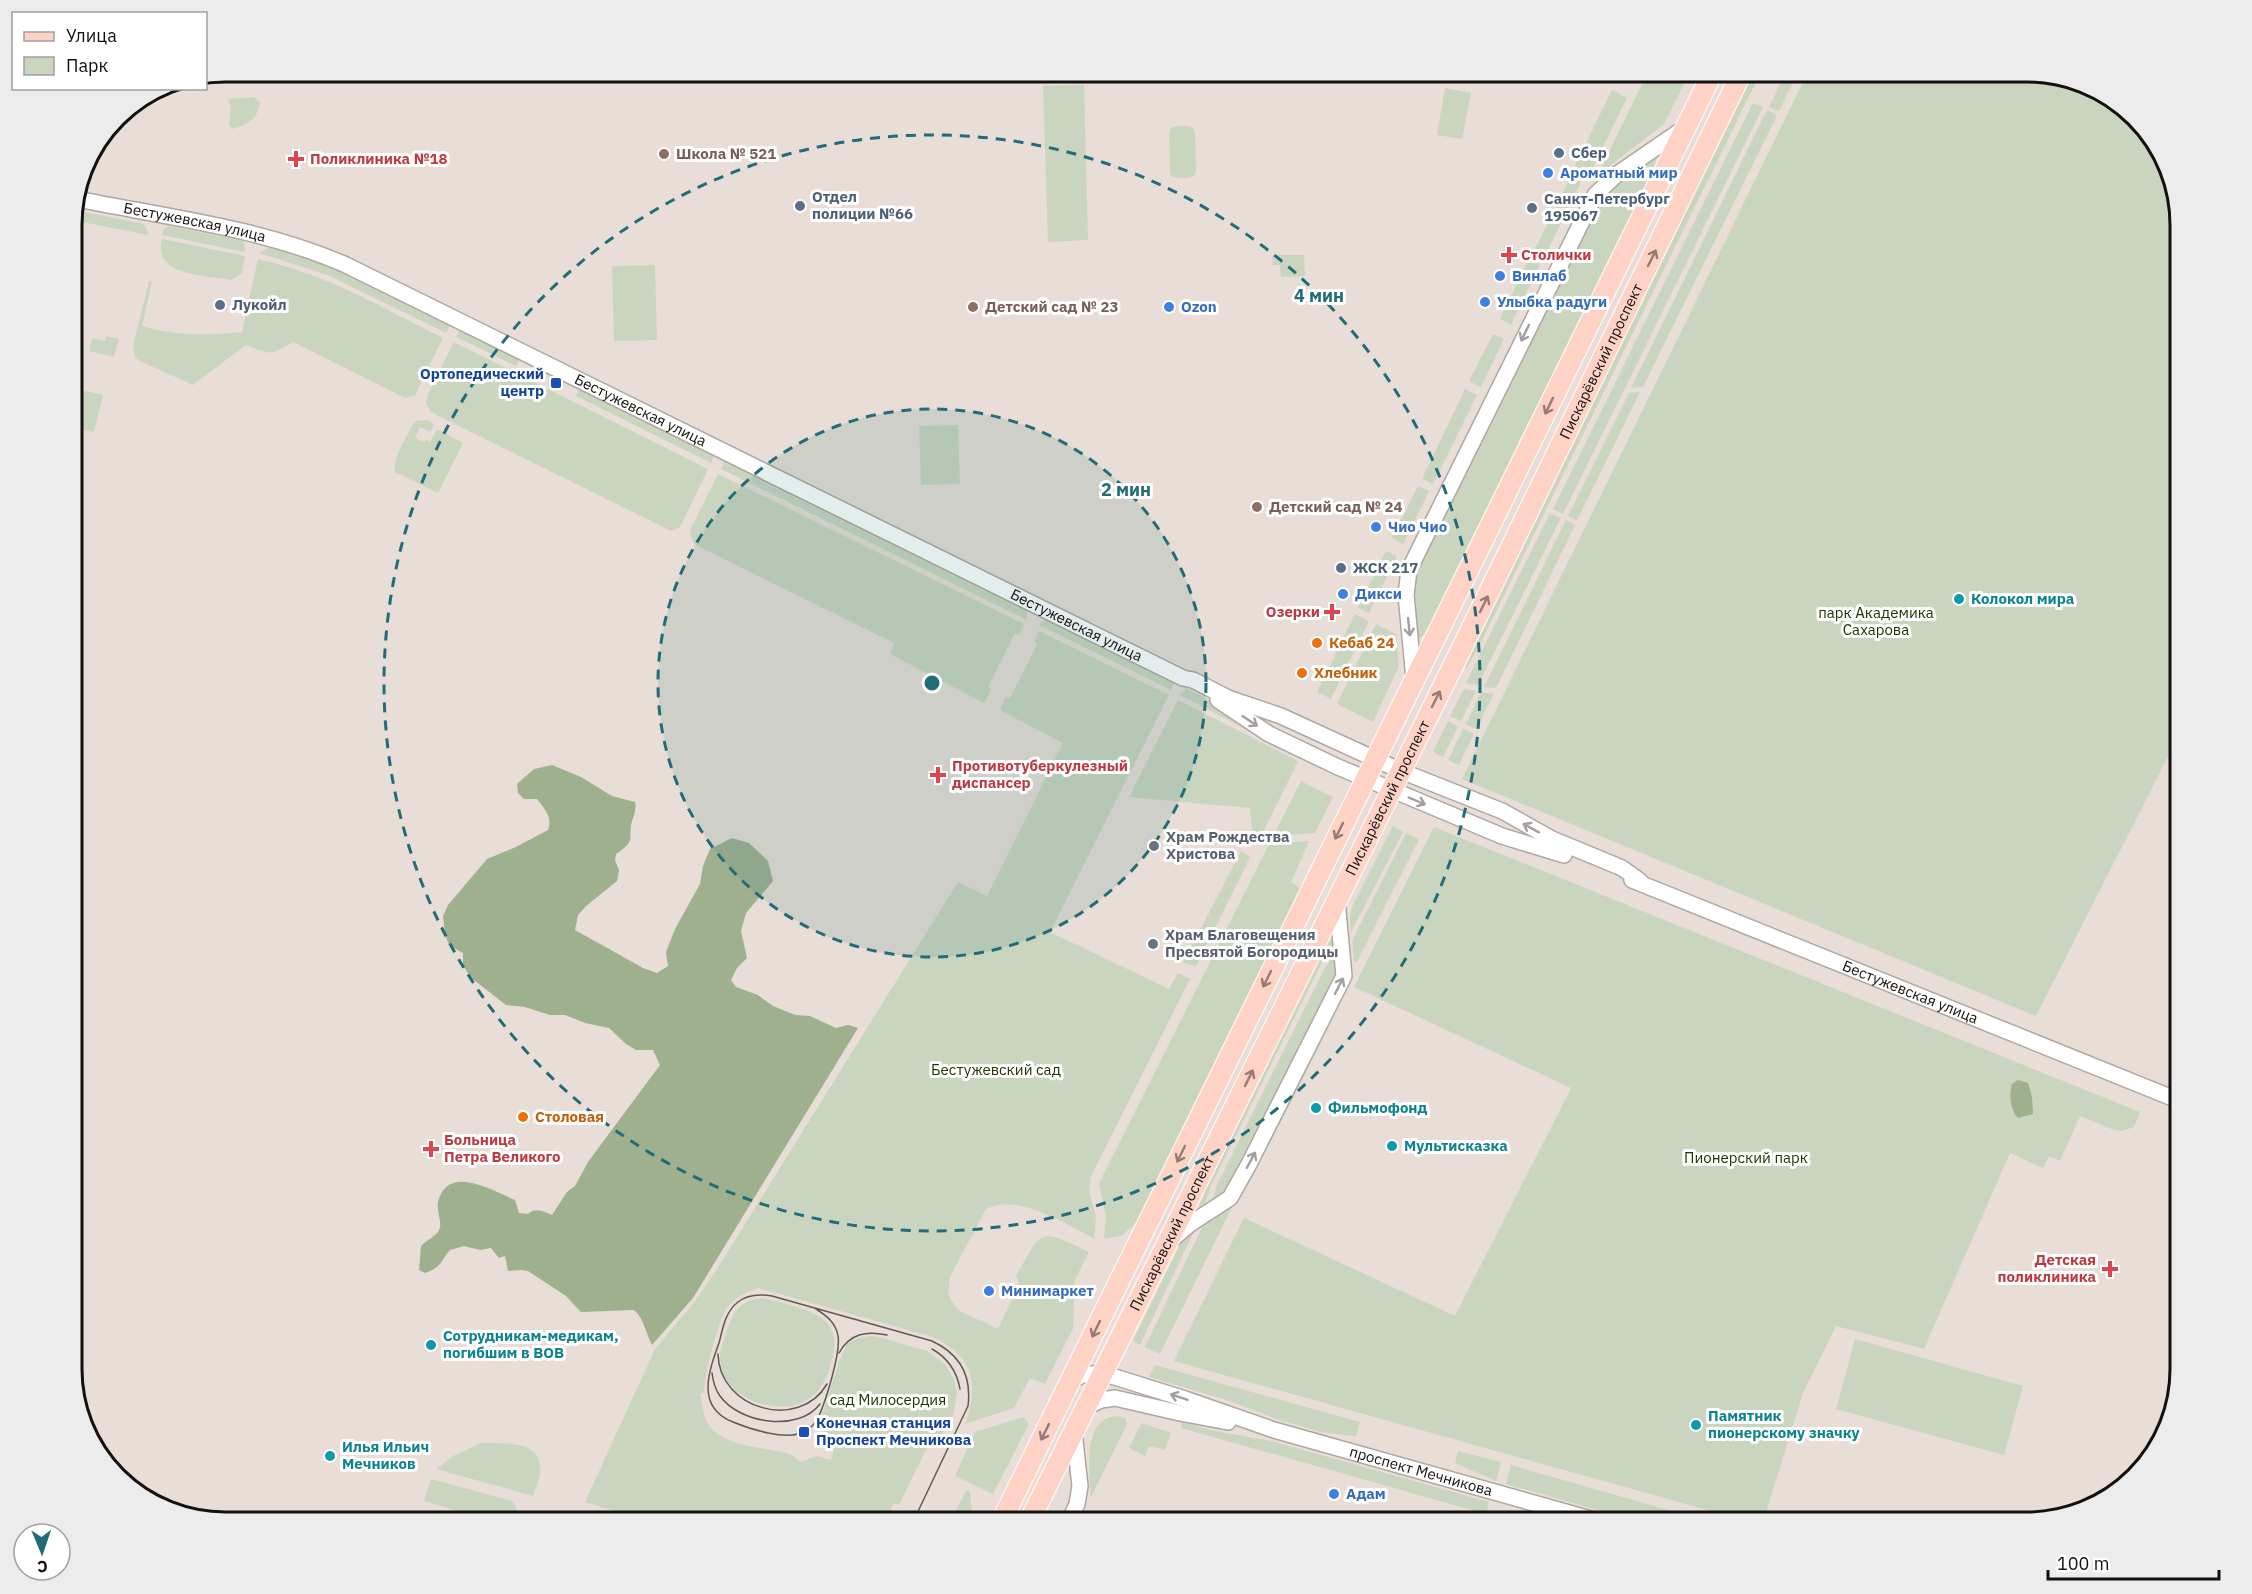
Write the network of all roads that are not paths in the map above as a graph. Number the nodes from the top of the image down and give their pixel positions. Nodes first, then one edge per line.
1 (1708, 82) edge
2 (1737, 82) edge
3 (1686, 127) junction
4 (85, 201) edge
5 (1183, 678) junction
6 (1414, 679) junction
7 (1375, 759) junction
8 (1401, 771) junction
9 (1365, 779) junction
10 (1391, 790) junction
11 (1640, 881) junction
12 (1337, 900) junction
13 (2170, 1097) edge
14 (1167, 1244) junction
15 (1102, 1373) junction
16 (1071, 1380) junction
17 (1086, 1407) junction
18 (1274, 1430) junction
19 (1074, 1432) junction
20 (1006, 1512) edge
21 (1034, 1512) edge
22 (1073, 1512) edge
23 (1565, 1512) edge

1 - 3 main road, Пискарёвский проспект
8 -> 2 main road, Пискарёвский проспект
3 -> 6 main road, Пискарёвский проспект
3 -> 6 street
4 - 5 street, Бестужевская улица
5 - 7 street, Бестужевская улица
5 -> 9 street, Бестужевская улица
6 - 7 main road, Пискарёвский проспект
7 - 8 street, Бестужевская улица
7 - 9 main road, Пискарёвский проспект
8 - 10 main road, Пискарёвский проспект
11 -> 8 street, Бестужевская улица
9 - 10 street, Бестужевская улица
9 -> 16 main road, Пискарёвский проспект
10 -> 11 street, Бестужевская улица
10 - 12 main road, Пискарёвский проспект
11 - 13 street, Бестужевская улица
14 -> 12 main road, Пискарёвский проспект
14 -> 12 street
14 - 15 main road, Пискарёвский проспект
15 - 16 street, проспект Мечникова
15 - 17 main road, Пискарёвский проспект
18 -> 15 street, проспект Мечникова
16 -> 20 main road, Пискарёвский проспект
17 - 18 street, проспект Мечникова
17 - 19 main road, Пискарёвский проспект
18 - 23 street, проспект Мечникова
19 - 21 main road, Пискарёвский проспект
19 - 22 street

